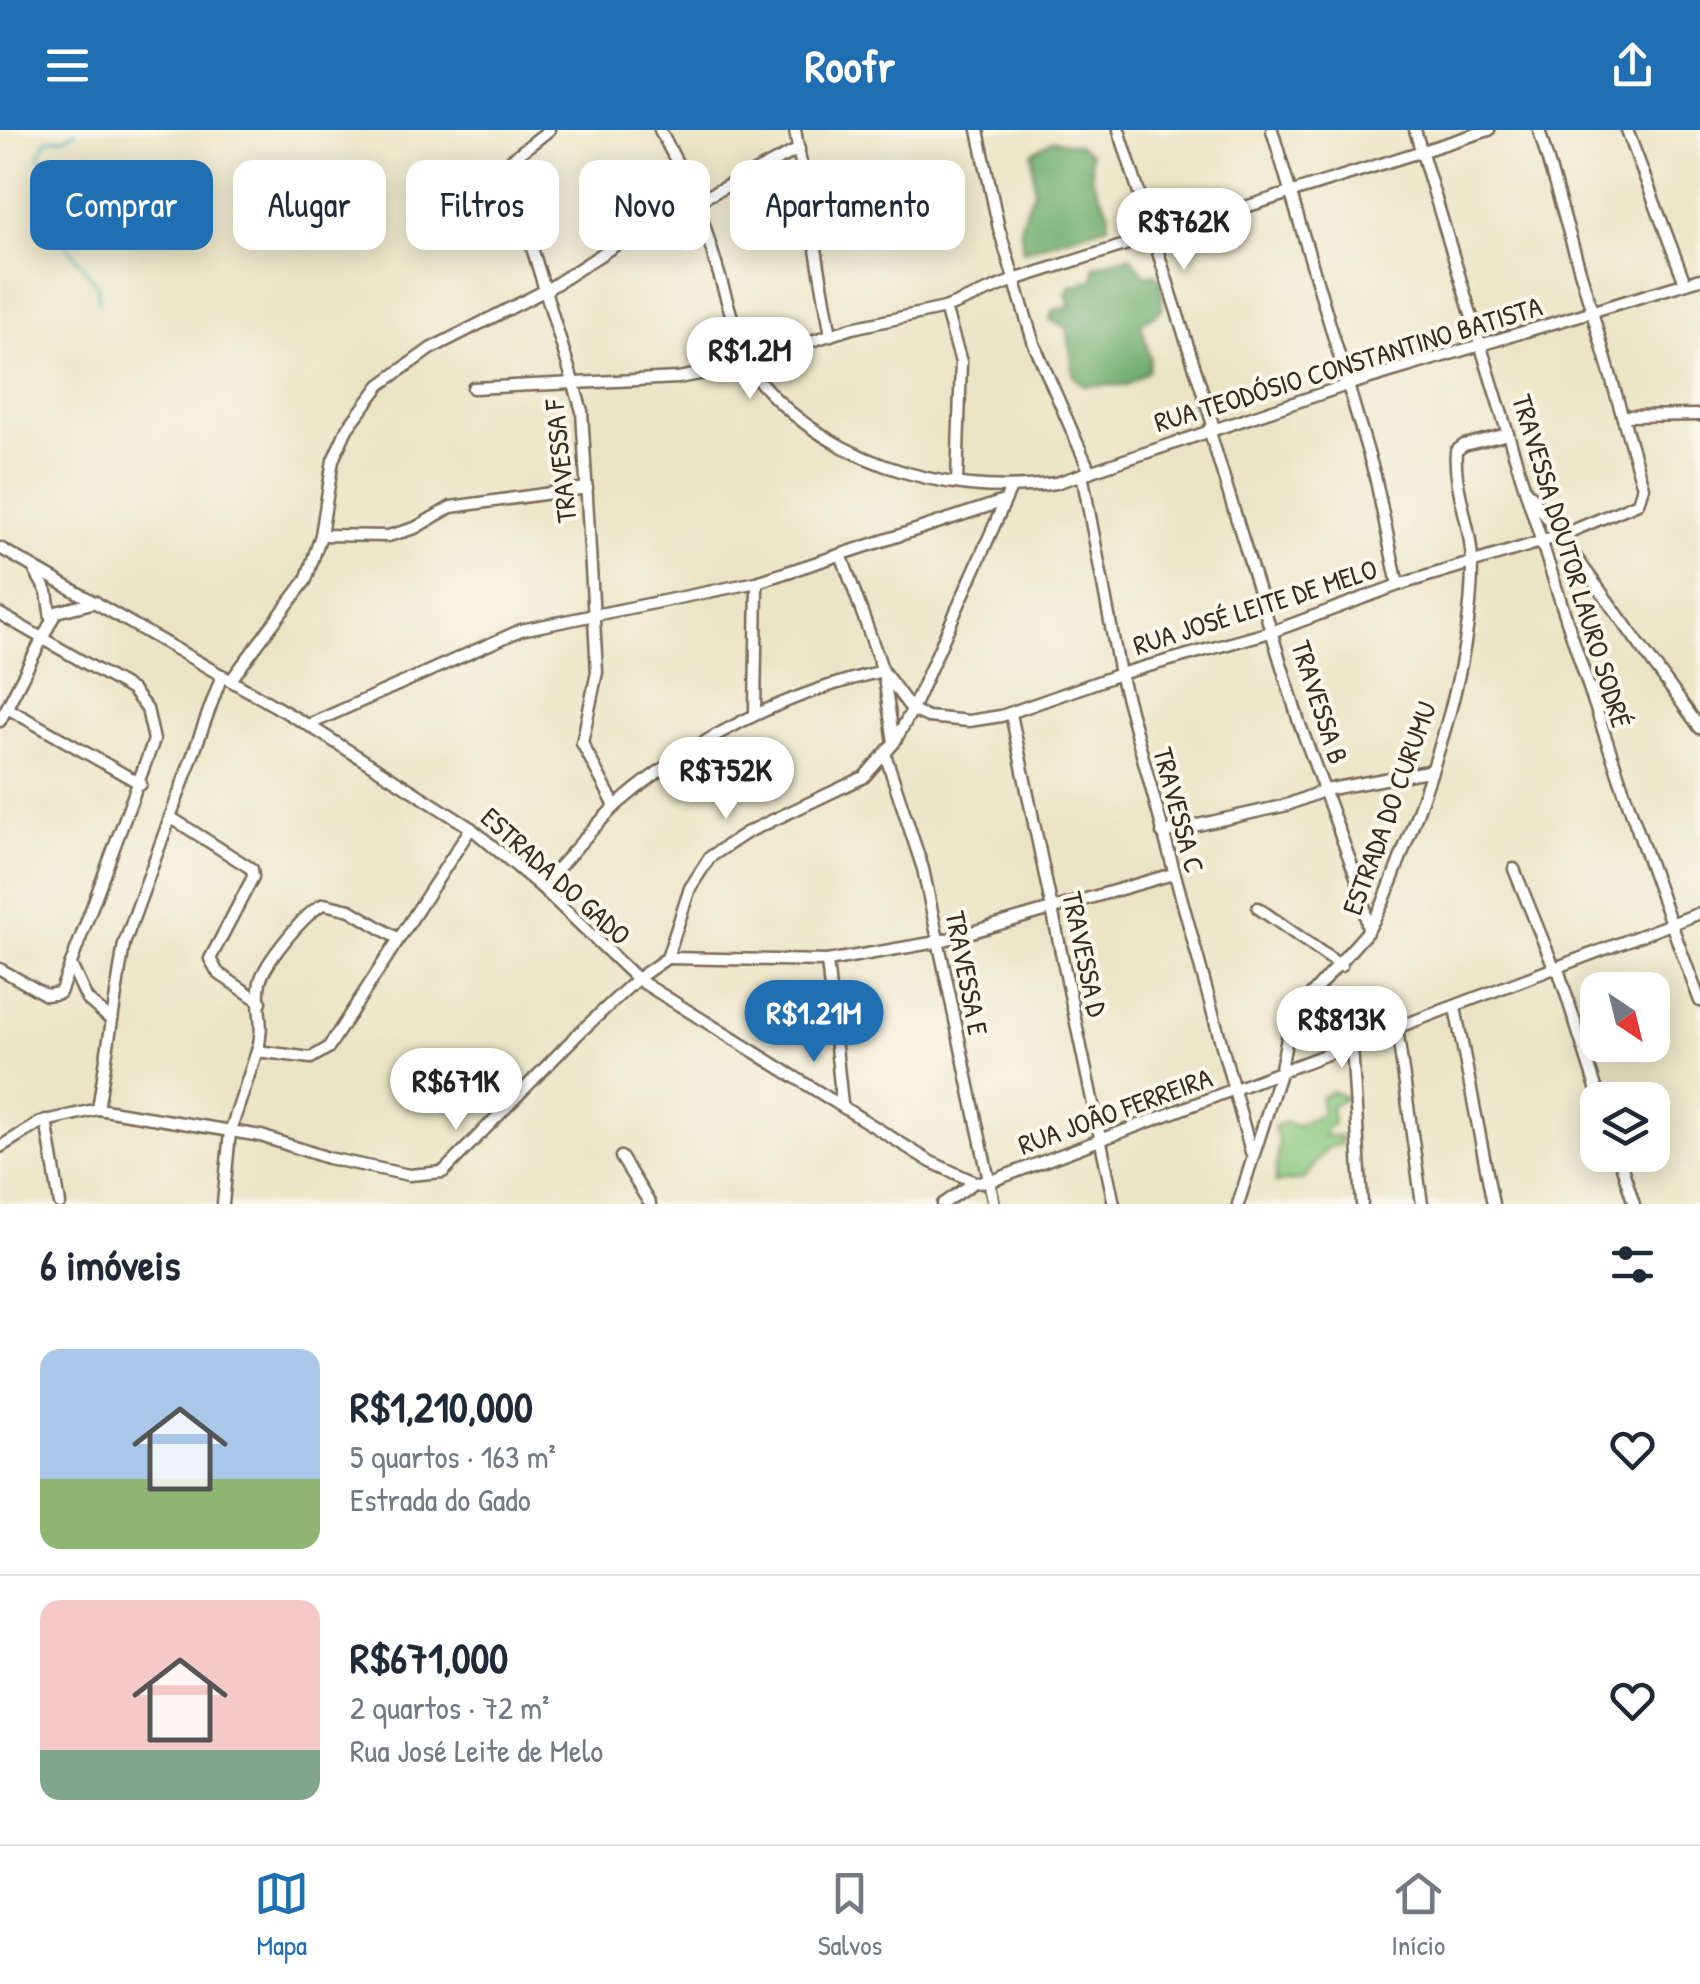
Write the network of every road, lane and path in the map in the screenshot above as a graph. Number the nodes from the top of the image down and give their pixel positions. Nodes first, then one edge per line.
1 (550, 130) edge
2 (660, 130) edge
3 (795, 130) edge
4 (978, 130) edge
5 (1119, 130) edge
6 (1272, 130) edge
7 (1415, 130) edge
8 (1489, 130) edge
9 (1538, 130) edge
10 (1627, 130) edge
11 (799, 148) junction
12 (1421, 150) junction
13 (676, 160) edge
14 (1291, 192) junction
15 (710, 195) edge
16 (1152, 239) junction
17 (710, 242) edge
18 (608, 250) edge
19 (1700, 279) edge
20 (1017, 280) junction
21 (1685, 284) junction
22 (548, 290) junction
23 (946, 308) junction
24 (1594, 312) junction
25 (832, 335) junction
26 (1480, 343) junction
27 (746, 364) junction
28 (575, 384) junction
29 (1347, 385) junction
30 (474, 388) dead end
31 (1623, 416) junction
32 (1700, 416) edge
33 (1211, 428) junction
34 (1508, 434) junction
35 (1086, 473) junction
36 (957, 483) junction
37 (587, 488) junction
38 (1525, 488) junction
39 (1007, 495) junction
40 (322, 535) junction
41 (1560, 536) junction
42 (1539, 543) junction
43 (0, 548) edge
44 (842, 557) junction
45 (1472, 563) junction
46 (31, 564) junction
47 (757, 582) junction
48 (1398, 585) junction
49 (98, 602) junction
50 (595, 612) junction
51 (0, 614) edge
52 (51, 620) junction
53 (1274, 631) junction
54 (43, 639) junction
55 (883, 672) junction
56 (1120, 674) junction
57 (227, 677) junction
58 (7, 708) junction
59 (912, 710) junction
60 (755, 713) junction
61 (1011, 714) junction
62 (0, 721) edge
63 (308, 725) junction
64 (1700, 728) edge
65 (894, 743) junction
66 (885, 754) junction
67 (1428, 771) junction
68 (141, 784) junction
69 (1325, 790) junction
70 (615, 806) junction
71 (170, 817) junction
72 (471, 828) junction
73 (1162, 833) junction
74 (1514, 869) dead end
75 (1174, 874) junction
76 (541, 887) junction
77 (1051, 907) junction
78 (1258, 908) dead end
79 (1700, 913) edge
80 (1671, 924) junction
81 (1368, 931) junction
82 (397, 938) junction
83 (937, 942) junction
84 (668, 958) junction
85 (827, 960) junction
86 (1341, 966) junction
87 (72, 967) junction
88 (1556, 969) junction
89 (0, 970) edge
90 (637, 979) junction
91 (1700, 1001) edge
92 (261, 1002) junction
93 (1455, 1007) junction
94 (110, 1019) junction
95 (1397, 1029) junction
96 (1352, 1046) junction
97 (256, 1051) junction
98 (1280, 1073) junction
99 (1594, 1082) edge
100 (1232, 1092) junction
101 (842, 1104) junction
102 (98, 1108) junction
103 (46, 1120) junction
104 (230, 1132) junction
105 (1101, 1139) junction
106 (0, 1147) edge
107 (1252, 1153) junction
108 (621, 1157) dead end
109 (1624, 1172) edge
110 (974, 1182) junction
111 (989, 1182) junction
112 (993, 1200) edge
113 (60, 1204) edge
114 (224, 1204) edge
115 (650, 1204) edge
116 (943, 1204) edge
117 (1004, 1204) edge
118 (1114, 1204) edge
119 (1238, 1204) edge
120 (1362, 1204) edge
121 (1422, 1204) edge
122 (1493, 1204) edge
123 (1634, 1204) edge

1 - 22 street, TRAVESSA F
2 - 13 street
3 - 11 street
4 - 20 street, TRAVESSA C
5 - 16 street, TRAVESSA B
6 - 14 street
7 - 12 street, TRAVESSA DOUTOR LAURO SODRÉ
8 - 12 street
9 - 24 street
10 - 21 street
11 - 15 street
11 - 25 street
12 - 14 street
12 - 26 street, TRAVESSA DOUTOR LAURO SODRÉ
14 - 16 street
14 - 29 street
16 - 20 street
16 - 33 street, TRAVESSA B
17 - 27 street
18 - 22 street
19 - 21 street, RUA TEODÓSIO CONSTANTINO BATISTA
20 - 23 street
20 - 35 street, TRAVESSA C
21 - 24 street, RUA TEODÓSIO CONSTANTINO BATISTA
22 - 28 street, TRAVESSA F
22 - 40 street
23 - 25 street
23 - 36 street
24 - 26 street, RUA TEODÓSIO CONSTANTINO BATISTA
24 - 31 street
25 - 27 street
26 - 29 street, RUA TEODÓSIO CONSTANTINO BATISTA
26 - 34 street, TRAVESSA DOUTOR LAURO SODRÉ
27 - 28 street
27 - 36 street
28 - 30 street
28 - 37 street, TRAVESSA F
29 - 33 street, RUA TEODÓSIO CONSTANTINO BATISTA
29 - 48 street
31 - 32 street
31 - 41 street, RUA JOSÉ LEITE DE MELO
33 - 35 street, RUA TEODÓSIO CONSTANTINO BATISTA
33 - 53 street, TRAVESSA B
34 - 38 street, TRAVESSA DOUTOR LAURO SODRÉ
34 - 45 street, ESTRADA DO CURUMU
35 - 39 street, RUA TEODÓSIO CONSTANTINO BATISTA
35 - 56 street, TRAVESSA C
36 - 39 street
37 - 40 street
37 - 50 street, TRAVESSA F
38 - 41 street
38 - 42 street, TRAVESSA DOUTOR LAURO SODRÉ
39 - 44 street, RUA TEODÓSIO CONSTANTINO BATISTA
39 - 59 street
40 - 57 street
41 - 42 street, RUA JOSÉ LEITE DE MELO
41 - 64 street
42 - 45 street, RUA JOSÉ LEITE DE MELO
42 - 80 street, TRAVESSA DOUTOR LAURO SODRÉ
43 - 46 street, ESTRADA DO GADO
44 - 47 street, RUA TEODÓSIO CONSTANTINO BATISTA
44 - 55 street
45 - 48 street, RUA JOSÉ LEITE DE MELO
45 - 67 street, ESTRADA DO CURUMU
46 - 49 street, ESTRADA DO GADO
46 - 52 street
47 - 50 street, RUA TEODÓSIO CONSTANTINO BATISTA
47 - 60 street
48 - 53 street, RUA JOSÉ LEITE DE MELO
49 - 52 street
49 - 57 street, ESTRADA DO GADO
50 - 63 street, RUA TEODÓSIO CONSTANTINO BATISTA
50 - 70 street, TRAVESSA F
51 - 54 street
52 - 54 street
53 - 56 street, RUA JOSÉ LEITE DE MELO
53 - 69 street, TRAVESSA B
54 - 58 street
54 - 68 street
55 - 59 street
55 - 60 street
55 - 65 street
56 - 61 street, RUA JOSÉ LEITE DE MELO
56 - 73 street, TRAVESSA C
57 - 63 street, ESTRADA DO GADO
57 - 71 street
58 - 62 street
58 - 68 street
59 - 61 street, RUA JOSÉ LEITE DE MELO
59 - 65 street
60 - 70 street
61 - 77 street, TRAVESSA D
63 - 72 street, ESTRADA DO GADO
65 - 66 street
66 - 83 street, TRAVESSA E
66 - 84 street
67 - 69 street
67 - 81 street, ESTRADA DO CURUMU
68 - 87 street
69 - 73 street
69 - 81 street, TRAVESSA B
70 - 76 street
71 - 92 street
71 - 94 street
72 - 76 street, ESTRADA DO GADO
72 - 82 street
73 - 75 street, TRAVESSA C
74 - 88 street
75 - 77 street
75 - 100 street, TRAVESSA C
76 - 90 street, ESTRADA DO GADO
77 - 83 street
77 - 105 street, TRAVESSA D
78 - 86 street
79 - 80 street, RUA JOÃO FERREIRA
80 - 88 street, RUA JOÃO FERREIRA
80 - 91 street, TRAVESSA DOUTOR LAURO SODRÉ
81 - 86 street, ESTRADA DO CURUMU
82 - 92 street
82 - 97 street
83 - 85 street
83 - 111 street, TRAVESSA E
84 - 85 street
84 - 90 street
85 - 101 street
86 - 98 street, ESTRADA DO CURUMU
87 - 89 street
87 - 94 street
88 - 93 street, RUA JOÃO FERREIRA
88 - 99 street
90 - 101 street, ESTRADA DO GADO
90 - 104 street
92 - 97 street
93 - 95 street, RUA JOÃO FERREIRA
93 - 122 street
94 - 102 street
95 - 96 street, RUA JOÃO FERREIRA
95 - 121 street
96 - 98 street, RUA JOÃO FERREIRA
96 - 120 street
97 - 104 street
98 - 100 street, RUA JOÃO FERREIRA
98 - 107 street, ESTRADA DO CURUMU
100 - 105 street, RUA JOÃO FERREIRA
100 - 107 street, TRAVESSA C
101 - 110 street, ESTRADA DO GADO
102 - 103 street
102 - 104 street
103 - 106 street
103 - 113 street
104 - 114 street
105 - 111 street, RUA JOÃO FERREIRA
105 - 118 street, TRAVESSA D
107 - 119 street, ESTRADA DO CURUMU
108 - 115 street
109 - 123 street
110 - 111 street, RUA JOÃO FERREIRA
110 - 116 street
111 - 112 street, TRAVESSA E
112 - 117 street

